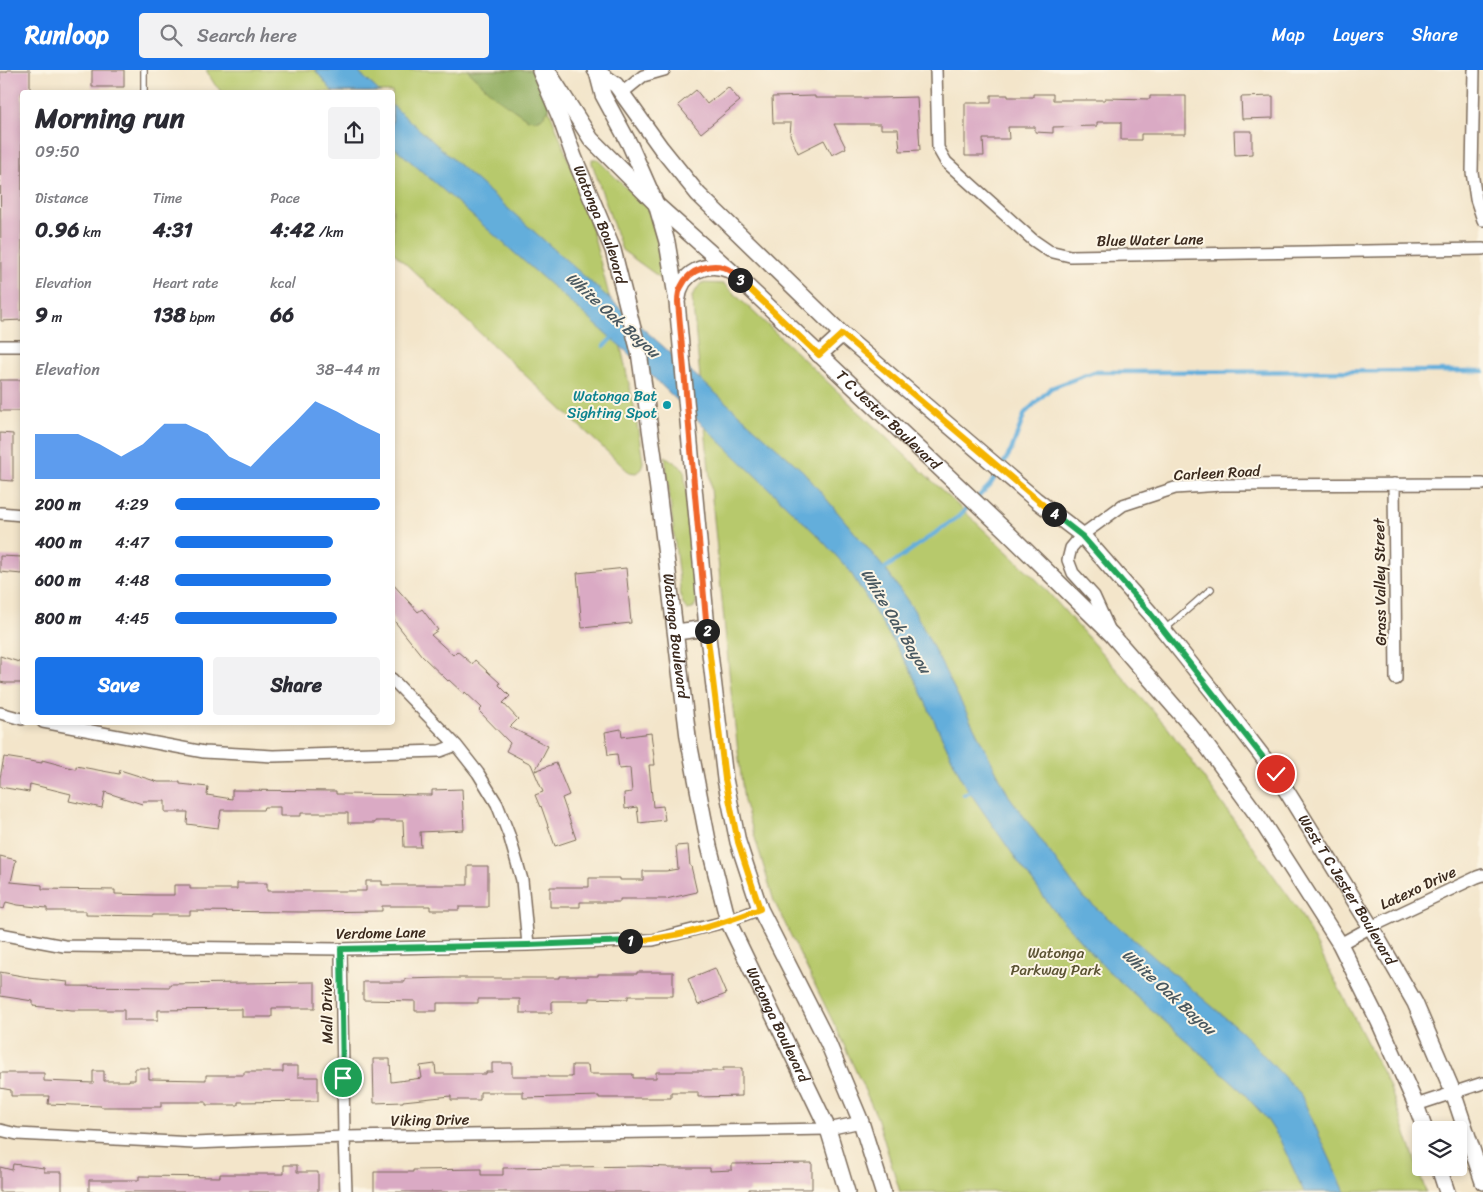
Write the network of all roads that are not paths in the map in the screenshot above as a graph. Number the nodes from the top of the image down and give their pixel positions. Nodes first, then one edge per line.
1 (144, 70) edge
2 (539, 70) edge
3 (547, 70) edge
4 (664, 70) edge
5 (936, 70) edge
6 (1474, 70) edge
7 (596, 71) edge
8 (144, 90) edge
9 (622, 93) junction
10 (656, 204) junction
11 (1483, 220) edge
12 (1483, 249) edge
13 (731, 271) junction
14 (678, 302) junction
15 (842, 334) junction
16 (0, 346) edge
17 (20, 346) edge
18 (819, 355) junction
19 (1394, 484) junction
20 (1483, 484) edge
21 (0, 513) edge
22 (20, 515) edge
23 (1082, 536) junction
24 (1211, 589) dead end
25 (707, 628) junction
26 (1164, 630) junction
27 (676, 632) junction
28 (1112, 635) junction
29 (1396, 679) dead end
30 (395, 683) edge
31 (0, 713) edge
32 (20, 718) edge
33 (59, 725) edge
34 (456, 745) junction
35 (1483, 875) edge
36 (760, 909) junction
37 (728, 921) junction
38 (1371, 927) junction
39 (0, 934) edge
40 (1340, 944) junction
41 (528, 945) junction
42 (341, 949) junction
43 (1483, 1083) edge
44 (1453, 1092) junction
45 (1416, 1105) junction
46 (1422, 1121) edge
47 (861, 1122) junction
48 (828, 1129) junction
49 (0, 1130) edge
50 (344, 1137) junction
51 (1442, 1176) edge
52 (1483, 1182) edge
53 (346, 1192) edge
54 (847, 1192) edge
55 (883, 1192) edge
56 (1448, 1192) edge

1 - 8 lane
2 - 27 main road, Watonga Boulevard
3 - 10 main road, T C Jester Boulevard
4 - 9 street
5 - 12 street, Blue Water Lane
6 - 11 street
7 - 9 main road
7 - 10 main road, Watonga Boulevard
9 - 15 main road
10 - 13 main road, T C Jester Boulevard
10 - 14 main road, Watonga Boulevard
13 - 14 main road
13 - 18 main road, T C Jester Boulevard
14 - 25 main road, Watonga Boulevard
15 - 18 main road
15 - 23 main road
16 - 17 street
18 - 28 main road, T C Jester Boulevard
19 - 20 street, Carleen Road
19 - 23 street, Carleen Road
19 - 29 street, Grass Valley Street
21 - 22 street
23 - 26 main road, West T C Jester Boulevard
23 - 28 street, Carleen Road
24 - 26 lane
25 - 27 main road
25 - 36 main road, Watonga Boulevard
26 - 38 main road, West T C Jester Boulevard
27 - 37 main road, Watonga Boulevard
28 - 40 main road
30 - 34 street
31 - 32 street
33 - 34 street
34 - 41 street
35 - 38 street, Latexo Drive
36 - 37 street, Verdome Lane
36 - 47 main road, Watonga Boulevard
37 - 41 street, Verdome Lane
37 - 48 main road, Watonga Boulevard
38 - 40 street, Latexo Drive
38 - 44 main road, West T C Jester Boulevard
39 - 42 street, Verdome Lane
40 - 45 main road
41 - 42 street, Verdome Lane
42 - 50 street, Mall Drive
43 - 44 street
44 - 45 street
44 - 52 main road, West T C Jester Boulevard
45 - 46 main road
47 - 48 street, Viking Drive
47 - 55 main road, Watonga Boulevard
48 - 50 street, Viking Drive
48 - 54 main road, Watonga Boulevard
49 - 50 street, Viking Drive
50 - 53 street, Mall Drive
51 - 56 main road

